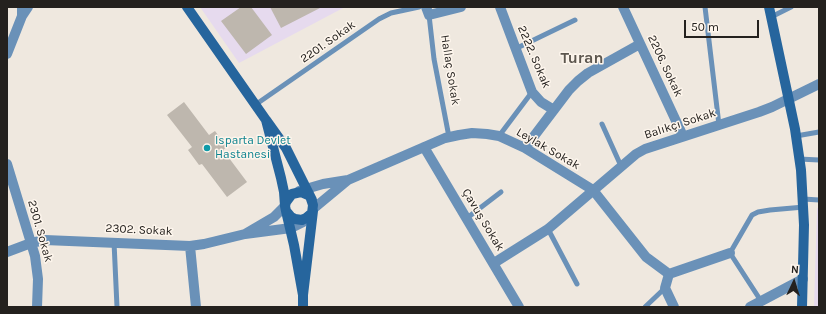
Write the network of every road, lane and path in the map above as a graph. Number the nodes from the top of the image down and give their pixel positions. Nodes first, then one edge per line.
1 (28, 7) edge
2 (187, 7) edge
3 (419, 7) edge
4 (461, 7) edge
5 (500, 7) edge
6 (623, 7) edge
7 (705, 7) edge
8 (791, 7) edge
9 (427, 11) edge
10 (22, 12) edge
11 (770, 12) edge
12 (575, 20) dead end
13 (640, 44) junction
14 (516, 49) junction
15 (7, 54) edge
16 (819, 84) edge
17 (532, 92) junction
18 (788, 99) junction
19 (255, 105) junction
20 (554, 110) junction
21 (266, 120) junction
22 (602, 124) dead end
23 (719, 125) junction
24 (819, 132) edge
25 (499, 136) junction
26 (683, 136) junction
27 (796, 136) junction
28 (449, 137) junction
29 (424, 147) junction
30 (525, 148) junction
31 (800, 159) junction
32 (819, 160) edge
33 (621, 166) junction
34 (8, 168) edge
35 (348, 180) junction
36 (306, 188) junction
37 (593, 190) junction
38 (296, 192) junction
39 (501, 192) dead end
40 (819, 200) edge
41 (804, 203) junction
42 (286, 208) junction
43 (311, 208) junction
44 (467, 218) junction
45 (291, 228) junction
46 (548, 228) junction
47 (245, 234) junction
48 (114, 242) junction
49 (31, 243) junction
50 (190, 246) junction
51 (7, 252) edge
52 (730, 254) junction
53 (494, 263) junction
54 (669, 274) junction
55 (803, 279) junction
56 (577, 284) dead end
57 (664, 288) junction
58 (303, 295) junction
59 (761, 302) junction
60 (37, 307) edge
61 (117, 307) edge
62 (196, 307) edge
63 (303, 307) edge
64 (519, 307) edge
65 (645, 307) edge
66 (674, 307) edge
67 (750, 307) edge
68 (802, 307) edge

1 - 10 street
2 - 19 main road
3 - 19 lane, 2201. Sokak
4 - 9 street
5 - 14 street, 2222. Sokak
6 - 13 street, 2206. Sokak
7 - 23 lane
8 - 11 lane
9 - 28 lane, Hallaç Sokak
10 - 15 street
11 - 18 main road
12 - 14 lane
13 - 20 street
13 - 26 street, 2206. Sokak
14 - 17 street, 2222. Sokak
16 - 18 street, Balıkçı Sokak
17 - 20 street, 2222. Sokak
17 - 25 lane
18 - 23 street, Balıkçı Sokak
18 - 27 main road
19 - 21 main road
20 - 30 street
21 - 36 main road
21 - 42 main road
22 - 33 lane
23 - 26 street, Balıkçı Sokak
24 - 27 lane
25 - 28 street, Leylak Sokak
25 - 30 street, Leylak Sokak
26 - 33 street, Balıkçı Sokak
27 - 31 main road
28 - 29 street, Leylak Sokak
29 - 35 street, Leylak Sokak
29 - 44 street, Çavuş Sokak
30 - 37 street, Leylak Sokak
31 - 32 lane
31 - 41 main road
33 - 37 street, Balıkçı Sokak
34 - 49 street, 2301. Sokak
35 - 36 street, Leylak Sokak
35 - 43 street, Leylak Sokak
36 - 38 street, Leylak Sokak
36 - 43 main road
37 - 46 street, Balıkçı Sokak
37 - 54 street, Leylak Sokak
38 - 42 main road
38 - 43 main road
39 - 44 lane
40 - 41 lane
41 - 52 lane
41 - 55 main road
42 - 43 main road
42 - 45 main road
42 - 47 street, 2302. Sokak
43 - 45 street, 2302. Sokak
43 - 58 main road
44 - 53 street, Çavuş Sokak
45 - 47 street, 2302. Sokak
45 - 58 main road
46 - 53 street, Balıkçı Sokak
46 - 56 lane
47 - 50 street, 2302. Sokak
48 - 49 street, 2302. Sokak
48 - 50 street, 2302. Sokak
48 - 61 lane
49 - 51 street, 2302. Sokak
49 - 60 street, 2301. Sokak
50 - 62 street
52 - 54 street
52 - 59 lane
53 - 64 street, Çavuş Sokak
54 - 57 street
55 - 59 street
55 - 68 main road
57 - 65 lane
57 - 66 street
58 - 63 main road
59 - 67 street

